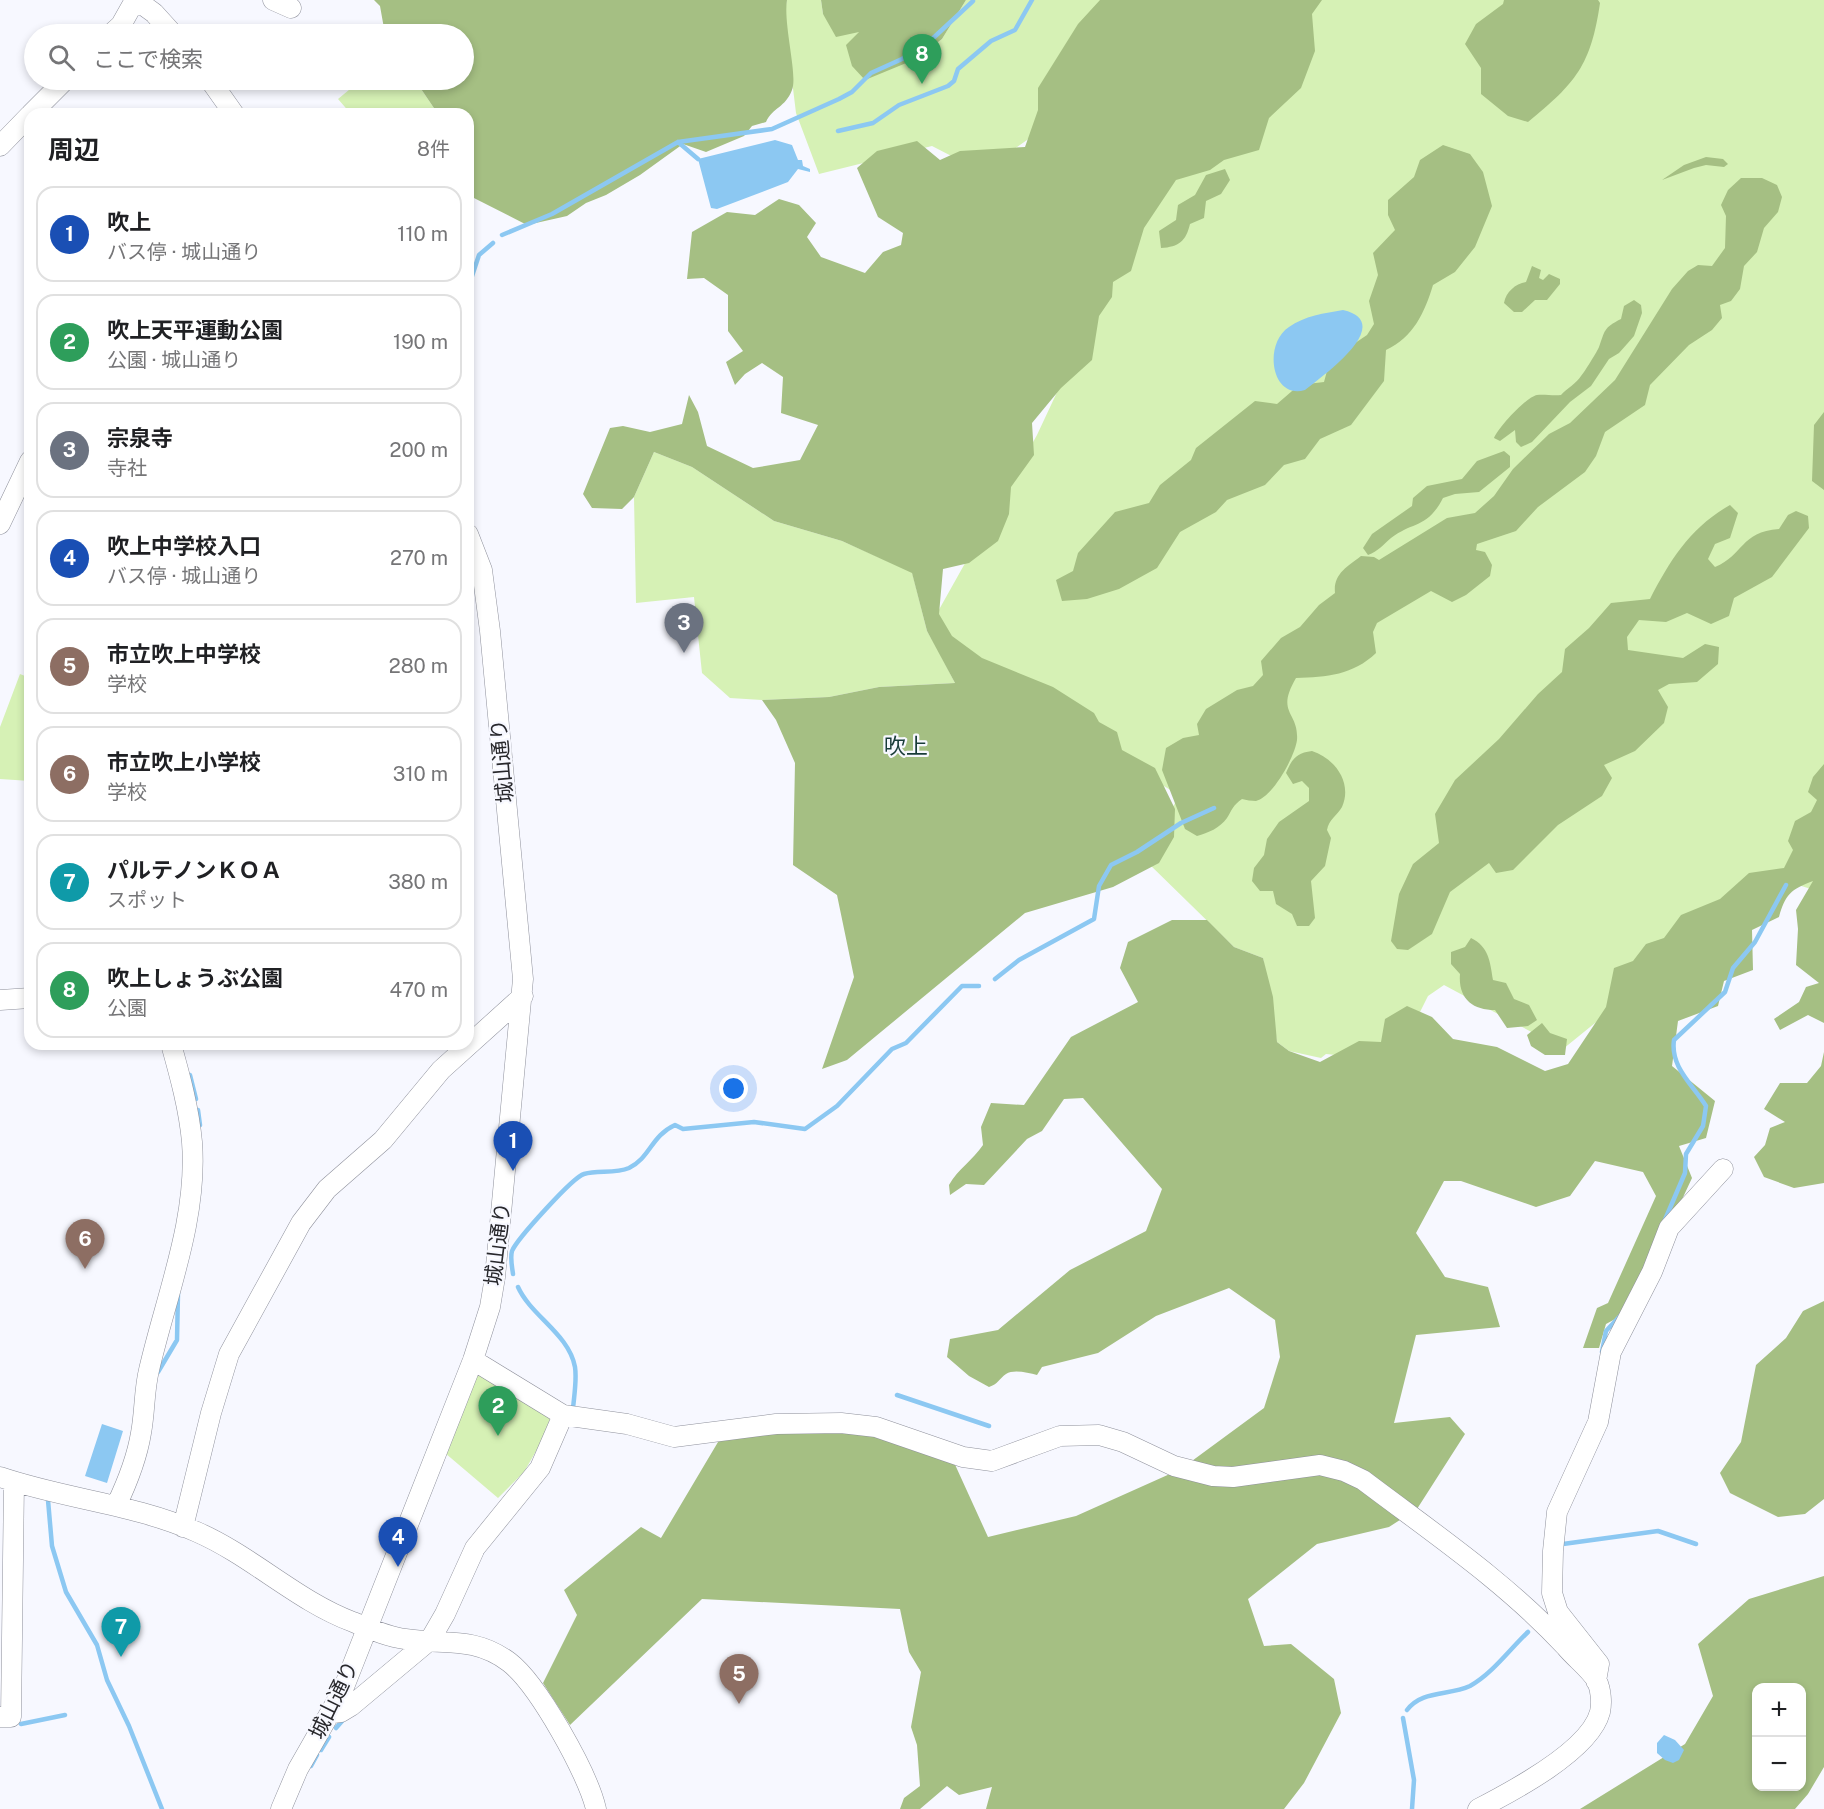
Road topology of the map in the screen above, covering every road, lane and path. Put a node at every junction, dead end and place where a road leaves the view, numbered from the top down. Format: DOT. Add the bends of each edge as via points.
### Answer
graph roads {
  1 [pos="136,0"];
  2 [pos="273,0"];
  3 [pos="291,8"];
  4 [pos="122,24"];
  5 [pos="164,24"];
  6 [pos="55,90"];
  7 [pos="217,90"];
  8 [pos="38,108"];
  9 [pos="230,108"];
  10 [pos="24,121"];
  11 [pos="3,138"];
  12 [pos="24,474"];
  13 [pos="0,524"];
  14 [pos="474,558"];
  15 [pos="523,996"];
  16 [pos="24,998"];
  17 [pos="0,1000"];
  18 [pos="474,1040"];
  19 [pos="172,1050"];
  20 [pos="463,1050"];
  21 [pos="1723,1169"];
  22 [pos="473,1360"];
  23 [pos="563,1415"];
  24 [pos="7,1480"];
  25 [pos="116,1506"];
  26 [pos="183,1527"];
  27 [pos="368,1628"];
  28 [pos="430,1640"];
  29 [pos="1596,1681"];
  30 [pos="333,1713"];
  31 [pos="0,1717"];
  32 [pos="281,1809"];
  33 [pos="596,1809"];
  34 [pos="1478,1809"];
  1 -- 4 [label="street"];
  1 -- 5 [label="street"];
  2 -- 3 [label="street"];
  6 -- 8 [label="street"];
  7 -- 9 [label="street"];
  10 -- 11 [label="street"];
  12 -- 13 [label="street"];
  14 -- 15 [label="street, 城山通り" via="482,570 490,631 523,962"];
  15 -- 18 [label="street"];
  15 -- 22 [label="street, 城山通り" via="495,1277"];
  16 -- 17 [label="street"];
  19 -- 25 [label="street" via="192,1144 188,1206 149,1371 139,1442"];
  20 -- 26 [label="street" via="441,1070 383,1140 327,1188 301,1223 229,1354"];
  21 -- 29 [label="street" via="1670,1228 1611,1352 1598,1422 1557,1512 1552,1551 1554,1603 1599,1664"];
  22 -- 23 [label="street"];
  22 -- 27 [label="street, 城山通り"];
  23 -- 28 [label="street" via="540,1468 475,1548"];
  23 -- 29 [label="street" via="627,1424 674,1437 776,1424 841,1423 876,1427 963,1457 986,1460 1060,1436 1099,1435 1174,1466 1213,1476 1233,1477 1320,1465 1344,1471 1363,1480 1521,1601"];
  24 -- 25 [label="street"];
  24 -- 31 [label="street" via="10,1717"];
  25 -- 26 [label="street"];
  26 -- 27 [label="street" via="212,1539 334,1614"];
  27 -- 28 [label="street" via="405,1639"];
  27 -- 30 [label="street, 城山通り"];
  28 -- 30 [label="street" via="351,1706"];
  28 -- 33 [label="street" via="484,1649 522,1673 585,1773"];
  29 -- 34 [label="street" via="1601,1710 1588,1732 1564,1756 1524,1785"];
  30 -- 32 [label="street, 城山通り" via="298,1769"];
}
